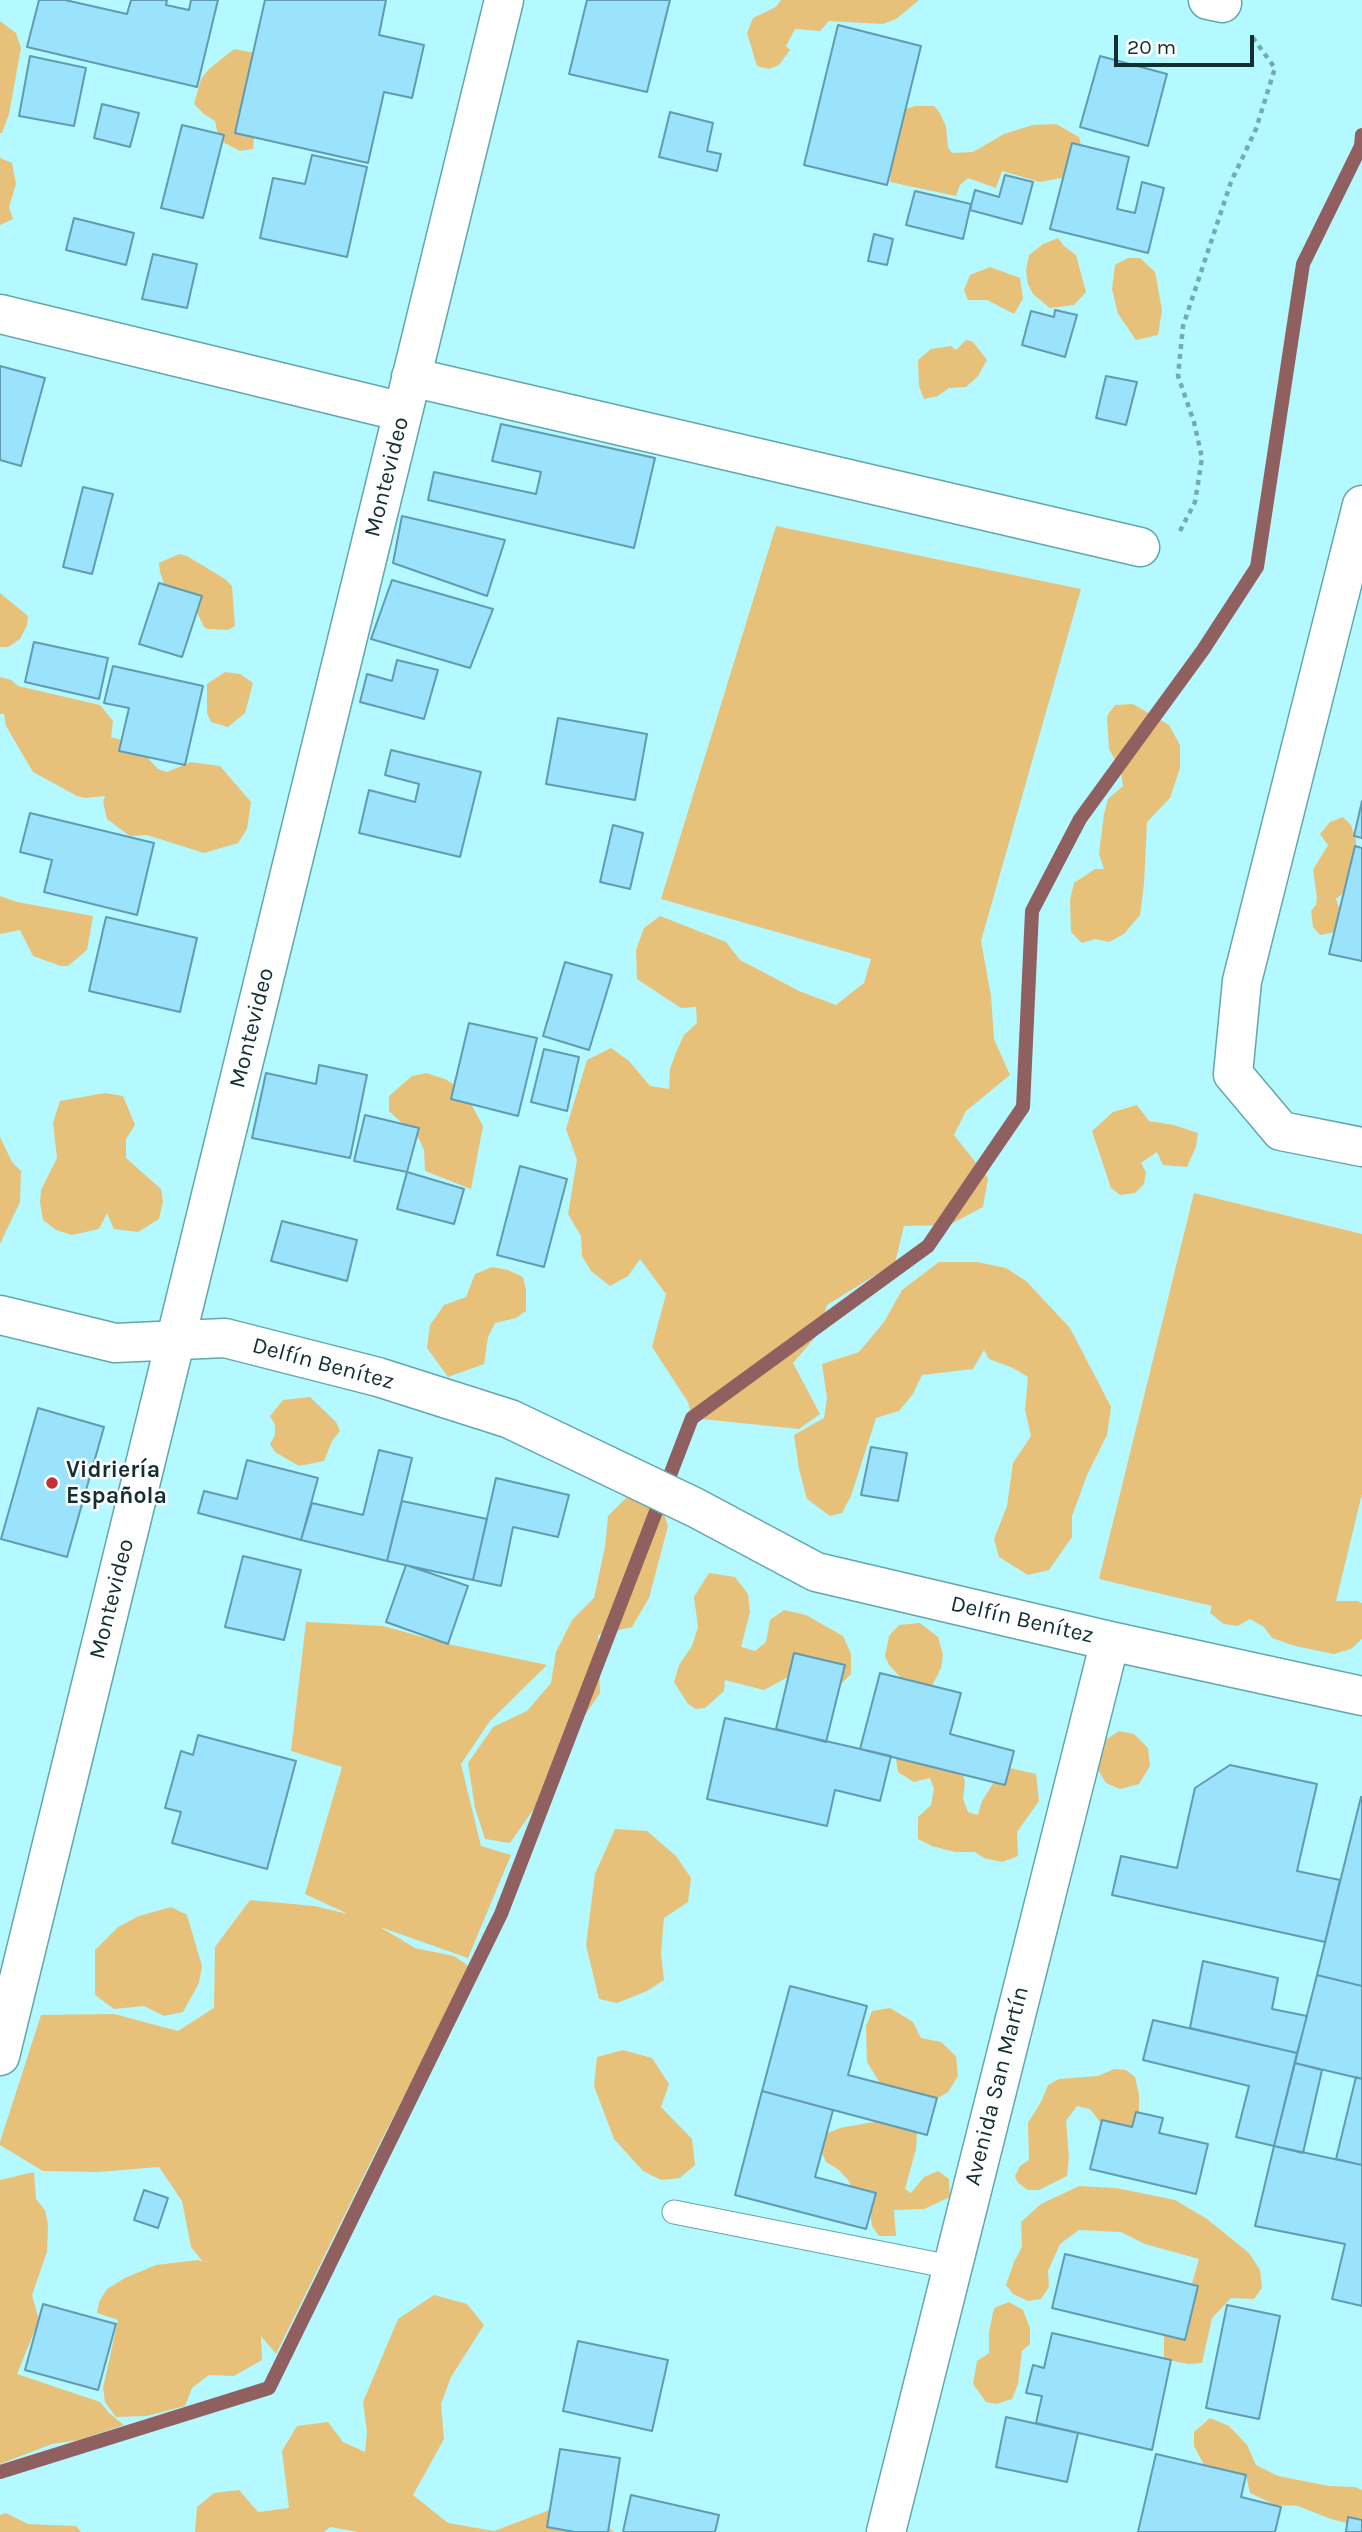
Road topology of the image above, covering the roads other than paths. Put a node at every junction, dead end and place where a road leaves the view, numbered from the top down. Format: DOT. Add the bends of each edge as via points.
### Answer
graph roads {
  1 [pos="504,0"];
  2 [pos="0,314"];
  3 [pos="407,394"];
  4 [pos="1362,505"];
  5 [pos="1140,547"];
  6 [pos="1362,1147"];
  7 [pos="0,1315"];
  8 [pos="175,1341"];
  9 [pos="1110,1641"];
  10 [pos="1362,1696"];
  11 [pos="0,2056"];
  12 [pos="674,2212"];
  13 [pos="951,2267"];
  14 [pos="886,2532"];
  1 -- 3 [label="street, Montevideo"];
  2 -- 3 [label="street"];
  3 -- 5 [label="street"];
  3 -- 8 [label="street, Montevideo"];
  4 -- 6 [label="street" via="1242,981 1233,1074 1281,1131"];
  7 -- 8 [label="street, Delfín Benítez" via="116,1343"];
  8 -- 9 [label="street, Delfín Benítez" via="225,1338 378,1377 510,1419 696,1508 816,1572"];
  8 -- 11 [label="street, Montevideo"];
  9 -- 10 [label="street, Delfín Benítez"];
  9 -- 13 [label="street, Avenida San Martín"];
  12 -- 13 [label="lane"];
  13 -- 14 [label="street, Avenida San Martín"];
}
